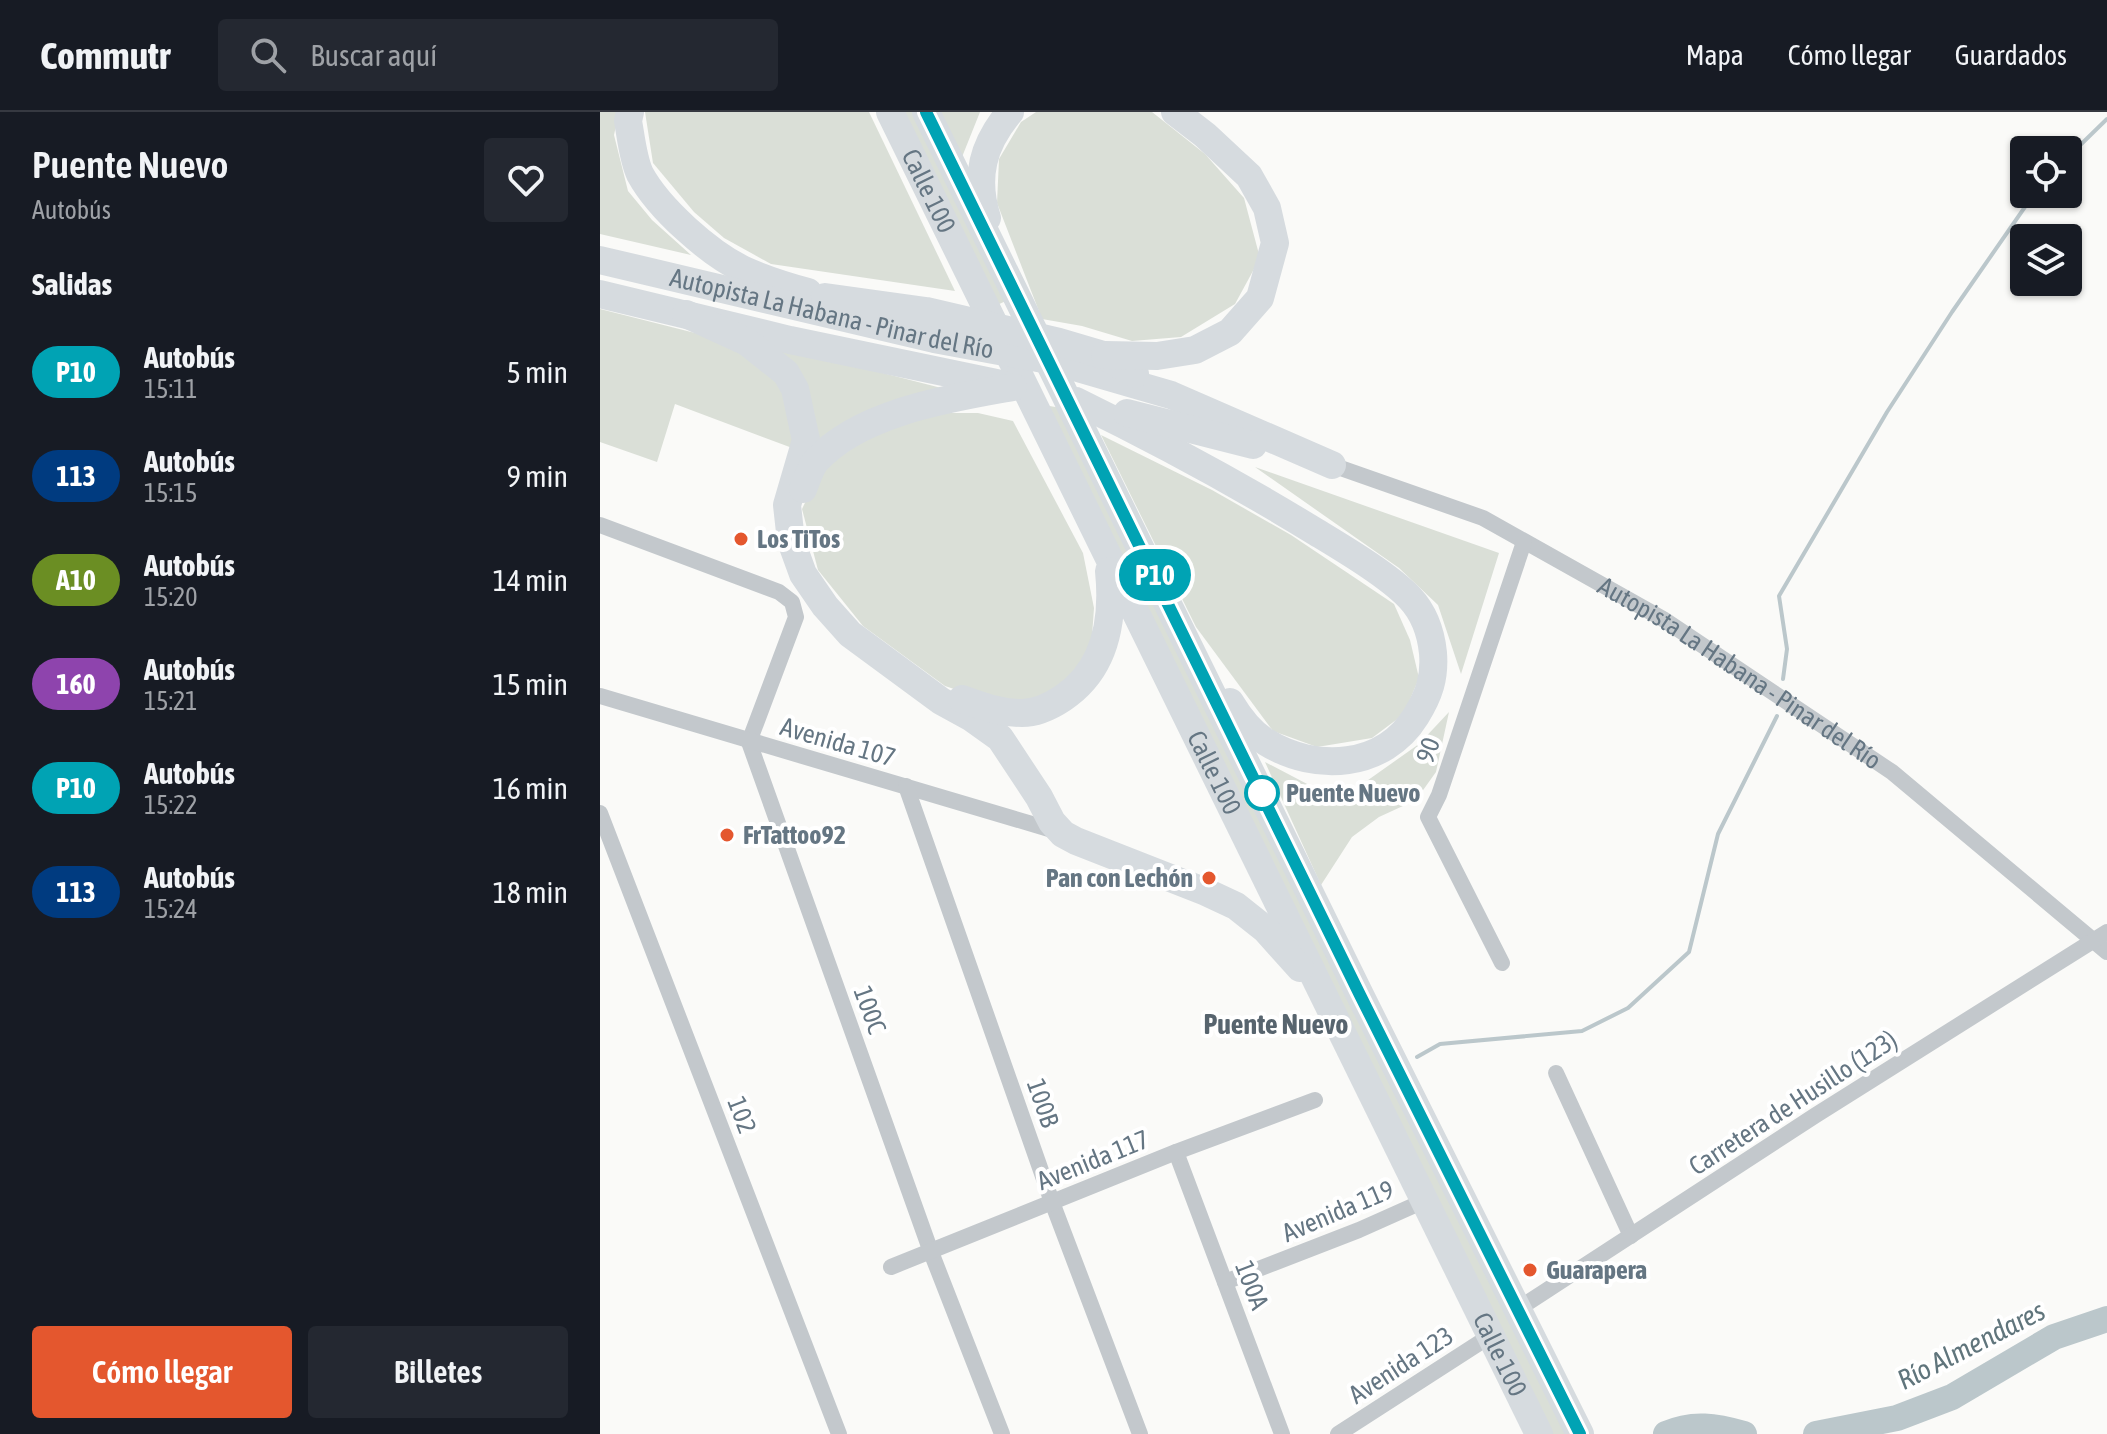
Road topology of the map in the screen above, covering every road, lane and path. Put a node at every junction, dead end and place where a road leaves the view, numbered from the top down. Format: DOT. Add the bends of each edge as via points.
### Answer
graph roads {
  1 [pos="630,112"];
  2 [pos="890,112"];
  3 [pos="926,112"];
  4 [pos="1010,112"];
  5 [pos="1175,112"];
  6 [pos="600,260"];
  7 [pos="1004,272"];
  8 [pos="707,287"];
  9 [pos="600,294"];
  10 [pos="820,296"];
  11 [pos="686,314"];
  12 [pos="1103,355"];
  13 [pos="1054,361"];
  14 [pos="1013,387"];
  15 [pos="1171,395"];
  16 [pos="1076,401"];
  17 [pos="1332,465"];
  18 [pos="600,525"];
  19 [pos="1524,542"];
  20 [pos="1108,558"];
  21 [pos="1183,631"];
  22 [pos="600,696"];
  23 [pos="749,742"];
  24 [pos="906,786"];
  25 [pos="600,813"];
  26 [pos="1063,834"];
  27 [pos="2100,935"];
  28 [pos="2107,952"];
  29 [pos="1502,963"];
  30 [pos="1327,999"];
  31 [pos="1556,1073"];
  32 [pos="1315,1100"];
  33 [pos="1176,1152"];
  34 [pos="1424,1201"];
  35 [pos="1052,1202"];
  36 [pos="1631,1236"];
  37 [pos="931,1252"];
  38 [pos="891,1267"];
  39 [pos="1225,1282"];
  40 [pos="1518,1309"];
  41 [pos="1490,1336"];
  42 [pos="839,1434"];
  43 [pos="1002,1434"];
  44 [pos="1140,1434"];
  45 [pos="1282,1434"];
  46 [pos="1338,1434"];
  47 [pos="1539,1434"];
  48 [pos="1580,1434"];
  1 -- 10 [label="highway" via="640,173 663,205 740,268"];
  2 -- 20 [label="highway, Calle 100"];
  3 -- 7 [label="highway, Calle 100"];
  4 -- 7 [label="highway" via="980,164 984,210"];
  5 -- 12 [label="highway" via="1249,176 1267,208 1275,243 1260,298 1230,332 1195,350"];
  6 -- 8 [label="highway, Autopista La Habana - Pinar del Río"];
  7 -- 21 [label="highway, Calle 100"];
  8 -- 10 [label="highway"];
  8 -- 13 [label="highway, Autopista La Habana - Pinar del Río"];
  9 -- 11 [label="highway, Autopista La Habana - Pinar del Río"];
  10 -- 12 [label="highway" via="926,311"];
  11 -- 14 [label="highway, Autopista La Habana - Pinar del Río"];
  11 -- 26 [label="highway" via="747,342 786,373 795,389 806,440 787,505 791,541 817,595 850,634 1000,738"];
  12 -- 13 [label="highway"];
  12 -- 15 [label="highway"];
  13 -- 15 [label="highway, Autopista La Habana - Pinar del Río"];
  14 -- 16 [label="highway, Autopista La Habana - Pinar del Río"];
  14 -- 20 [label="highway" via="913,409 850,432 814,462 801,493 797,525 810,566 860,632 944,693 995,711 1026,713 1051,706 1074,691 1094,668 1111,612"];
  15 -- 17 [label="highway, Autopista La Habana - Pinar del Río"];
  16 -- 17 [label="highway, Autopista La Habana - Pinar del Río"];
  16 -- 21 [label="highway" via="1254,493 1356,556 1410,598 1426,621 1432,642 1433,685 1410,726 1374,754 1336,763 1298,757 1265,741 1241,719"];
  17 -- 19 [label="street, Autopista La Habana - Pinar del Río" via="1483,518"];
  18 -- 23 [label="street" via="766,586 792,602 796,617"];
  19 -- 27 [label="street, Autopista La Habana - Pinar del Río" via="1663,619 1892,772"];
  19 -- 29 [label="street, 90" via="1428,817"];
  20 -- 30 [label="highway, Calle 100"];
  21 -- 40 [label="highway, Calle 100"];
  22 -- 23 [label="street, Avenida 107"];
  23 -- 24 [label="street, Avenida 107"];
  23 -- 37 [label="street, 100C"];
  24 -- 26 [label="street, Avenida 107"];
  24 -- 35 [label="street, 100B"];
  25 -- 42 [label="street, 102"];
  26 -- 30 [label="highway" via="1236,906 1265,929"];
  27 -- 28 [label="street, Autopista La Habana - Pinar del Río"];
  27 -- 36 [label="street, Carretera de Husillo (123)"];
  30 -- 34 [label="highway, Calle 100"];
  31 -- 36 [label="street"];
  32 -- 33 [label="street, Avenida 117"];
  33 -- 35 [label="street, Avenida 117"];
  33 -- 39 [label="street, 100A"];
  34 -- 39 [label="street, Avenida 119"];
  34 -- 41 [label="highway, Calle 100"];
  35 -- 37 [label="street, Avenida 117"];
  35 -- 44 [label="street, 100B"];
  36 -- 40 [label="street, Carretera de Husillo (123)"];
  37 -- 38 [label="street, Avenida 117"];
  37 -- 43 [label="street, 100C"];
  39 -- 45 [label="street, 100A"];
  40 -- 48 [label="highway, Calle 100"];
  41 -- 46 [label="street, Avenida 123"];
  41 -- 47 [label="highway, Calle 100"];
}
